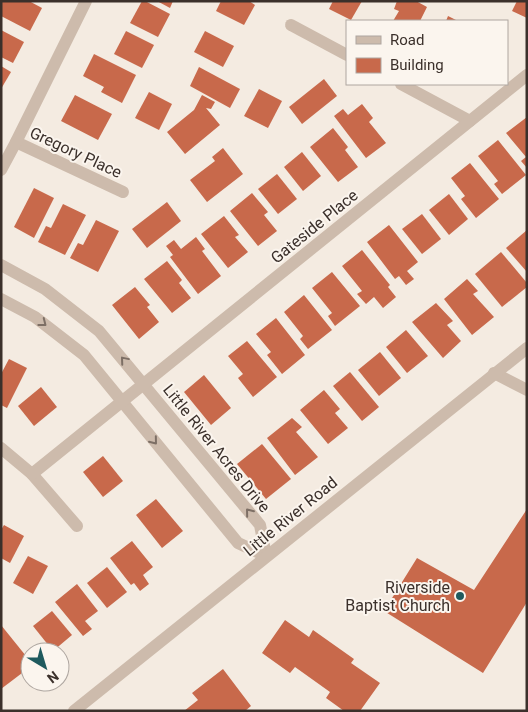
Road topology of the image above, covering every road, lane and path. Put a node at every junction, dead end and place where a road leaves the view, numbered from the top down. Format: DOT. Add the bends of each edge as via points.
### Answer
graph roads {
  1 [pos="86,1"];
  2 [pos="291,25"];
  3 [pos="346,54"];
  4 [pos="527,75"];
  5 [pos="403,85"];
  6 [pos="470,121"];
  7 [pos="16,142"];
  8 [pos="1,170"];
  9 [pos="123,192"];
  10 [pos="1,265"];
  11 [pos="1,299"];
  12 [pos="527,348"];
  13 [pos="494,373"];
  14 [pos="144,384"];
  15 [pos="527,390"];
  16 [pos="122,402"];
  17 [pos="1,448"];
  18 [pos="32,474"];
  19 [pos="77,526"];
  20 [pos="266,556"];
  21 [pos="74,711"];
  1 -- 7 [label="street, Gregory Place"];
  2 -- 3 [label="street"];
  4 -- 6 [label="street, Gateside Place"];
  5 -- 6 [label="street"];
  6 -- 14 [label="street, Gateside Place"];
  7 -- 8 [label="street, Gregory Place"];
  7 -- 9 [label="street, Gregory Place"];
  14 -- 10 [label="street, Little River Acres Drive, one-way" via="99,331 45,289"];
  11 -- 16 [label="street, one-way" via="35,317 84,355"];
  12 -- 13 [label="street, Little River Road"];
  13 -- 15 [label="street"];
  13 -- 20 [label="street, Little River Road"];
  14 -- 16 [label="street, Gateside Place"];
  20 -- 14 [label="street, Little River Acres Drive, one-way" via="260,525"];
  16 -- 18 [label="street, Gateside Place"];
  16 -- 20 [label="street, one-way" via="238,543"];
  17 -- 18 [label="street"];
  18 -- 19 [label="street"];
  20 -- 21 [label="street, Little River Road"];
}
